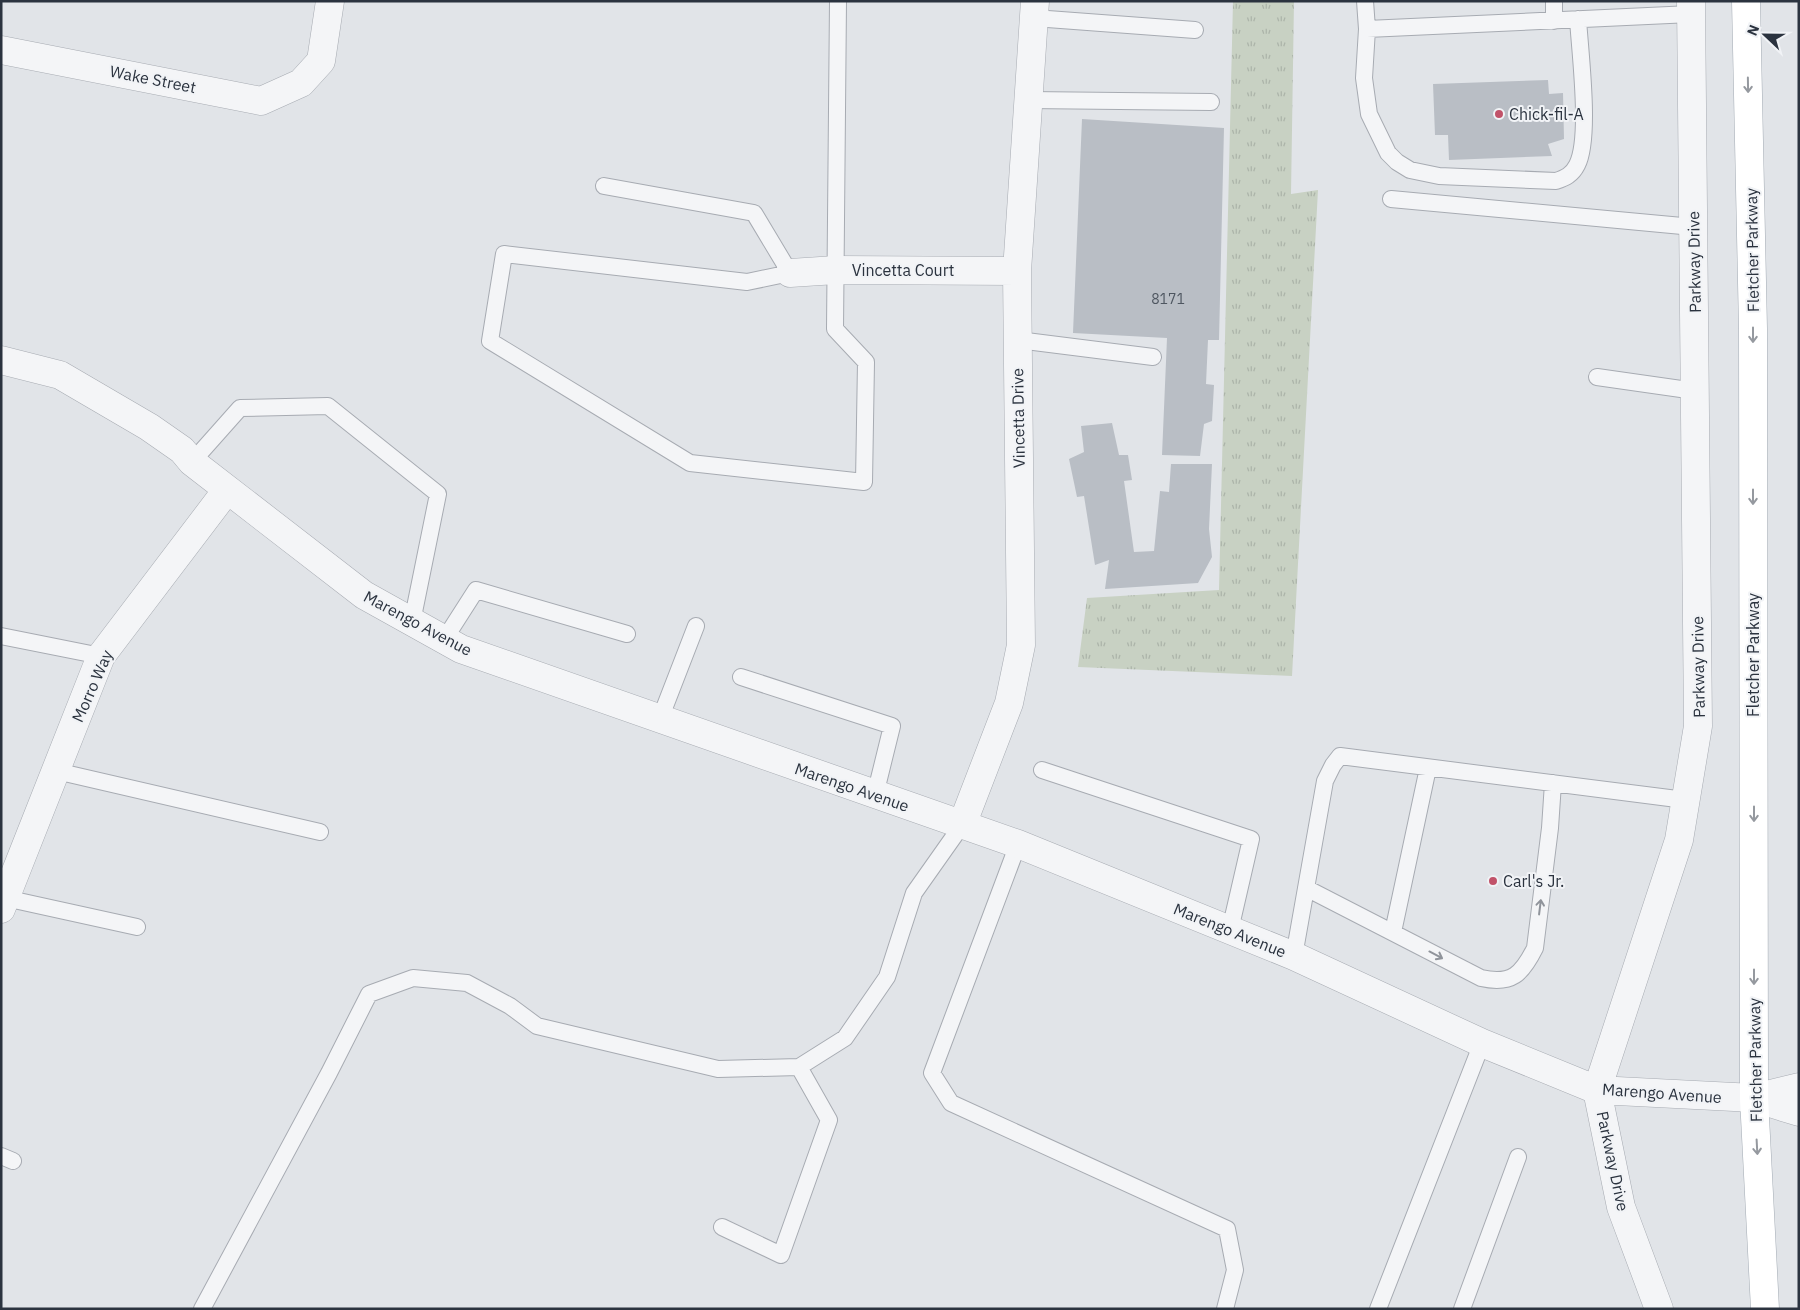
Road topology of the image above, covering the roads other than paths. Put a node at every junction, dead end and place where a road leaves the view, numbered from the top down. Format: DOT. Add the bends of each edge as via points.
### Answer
graph roads {
  1 [pos="330,1"];
  2 [pos="838,1"];
  3 [pos="1366,1"];
  4 [pos="1554,1"];
  5 [pos="1746,1"];
  6 [pos="1691,8"];
  7 [pos="1034,10"];
  8 [pos="1578,20"];
  9 [pos="1554,21"];
  10 [pos="1367,29"];
  11 [pos="1195,30"];
  12 [pos="1,50"];
  13 [pos="1028,100"];
  14 [pos="1211,102"];
  15 [pos="604,186"];
  16 [pos="1391,200"];
  17 [pos="1694,227"];
  18 [pos="836,270"];
  19 [pos="1017,271"];
  20 [pos="790,273"];
  21 [pos="1018,340"];
  22 [pos="1153,357"];
  23 [pos="1,360"];
  24 [pos="1597,377"];
  25 [pos="1695,391"];
  26 [pos="192,462"];
  27 [pos="227,490"];
  28 [pos="412,622"];
  29 [pos="696,626"];
  30 [pos="627,634"];
  31 [pos="1,636"];
  32 [pos="444,640"];
  33 [pos="101,656"];
  34 [pos="741,677"];
  35 [pos="660,719"];
  36 [pos="1428,768"];
  37 [pos="56,770"];
  38 [pos="1042,770"];
  39 [pos="1553,783"];
  40 [pos="875,795"];
  41 [pos="1685,800"];
  42 [pos="962,825"];
  43 [pos="320,832"];
  44 [pos="1018,844"];
  45 [pos="1306,888"];
  46 [pos="3,903"];
  47 [pos="137,927"];
  48 [pos="1230,930"];
  49 [pos="1393,932"];
  50 [pos="1294,956"];
  51 [pos="1482,1043"];
  52 [pos="799,1067"];
  53 [pos="1799,1087"];
  54 [pos="1597,1090"];
  55 [pos="1754,1098"];
  56 [pos="1799,1112"];
  57 [pos="1518,1157"];
  58 [pos="722,1227"];
  59 [pos="202,1309"];
  60 [pos="1224,1309"];
  61 [pos="1378,1309"];
  62 [pos="1462,1309"];
  63 [pos="1659,1309"];
  64 [pos="1765,1309"];
  1 -- 12 [label="street, Wake Street" via="321,61 301,83 261,101"];
  2 -- 18 [label="lane"];
  3 -- 10 [label="lane"];
  4 -- 9 [label="lane"];
  5 -- 55 [label="main road, Fletcher Parkway, one-way" via="1753,329"];
  6 -- 8 [label="lane"];
  6 -- 17 [label="street, Parkway Drive"];
  7 -- 11 [label="lane"];
  7 -- 13 [label="street, Vincetta Drive"];
  8 -- 9 [label="lane"];
  8 -- 10 [label="lane" via="1583,149 1569,176 1556,181 1439,176 1410,170 1397,162 1388,152 1369,114 1364,78"];
  9 -- 10 [label="lane"];
  13 -- 14 [label="lane"];
  13 -- 19 [label="street, Vincetta Drive"];
  15 -- 20 [label="lane" via="754,213"];
  16 -- 17 [label="lane"];
  17 -- 25 [label="street, Parkway Drive"];
  18 -- 19 [label="street, Vincetta Court"];
  18 -- 20 [label="street, Vincetta Court"];
  18 -- 20 [label="lane" via="835,328 866,362 864,482 690,463 490,341 504,254 747,282"];
  19 -- 21 [label="street, Vincetta Drive"];
  21 -- 22 [label="lane"];
  21 -- 42 [label="street, Vincetta Drive" via="1021,645 1009,703"];
  23 -- 26 [label="street, Marengo Avenue" via="60,375 149,427 182,450"];
  24 -- 25 [label="lane"];
  25 -- 41 [label="street, Parkway Drive" via="1698,726"];
  26 -- 27 [label="street, Marengo Avenue"];
  26 -- 28 [label="lane" via="240,408 328,406 438,494"];
  27 -- 28 [label="street, Marengo Avenue" via="364,595"];
  27 -- 33 [label="street, Morro Way"];
  28 -- 32 [label="street, Marengo Avenue"];
  29 -- 35 [label="lane"];
  30 -- 32 [label="lane" via="476,590"];
  31 -- 33 [label="lane"];
  32 -- 35 [label="street, Marengo Avenue" via="461,649"];
  33 -- 37 [label="street, Morro Way"];
  34 -- 40 [label="lane" via="892,726"];
  35 -- 40 [label="street, Marengo Avenue"];
  36 -- 39 [label="lane"];
  36 -- 45 [label="lane" via="1340,756 1325,781"];
  36 -- 49 [label="lane"];
  37 -- 43 [label="lane"];
  37 -- 46 [label="street, Morro Way"];
  38 -- 48 [label="lane" via="1251,839"];
  39 -- 41 [label="lane"];
  49 -- 39 [label="lane, one-way" via="1482,978 1498,982 1511,978 1526,966 1535,948"];
  40 -- 42 [label="street, Marengo Avenue"];
  41 -- 54 [label="street, Parkway Drive" via="1678,840"];
  42 -- 44 [label="street, Marengo Avenue"];
  42 -- 52 [label="lane" via="914,893 887,977 845,1038"];
  44 -- 48 [label="street, Marengo Avenue"];
  44 -- 60 [label="lane" via="932,1073 951,1103 1227,1229 1235,1270"];
  45 -- 49 [label="lane"];
  45 -- 50 [label="lane"];
  46 -- 47 [label="lane"];
  48 -- 50 [label="street, Marengo Avenue"];
  50 -- 51 [label="street, Marengo Avenue"];
  51 -- 54 [label="street, Marengo Avenue"];
  51 -- 61 [label="lane"];
  52 -- 58 [label="lane" via="828,1120 781,1255"];
  52 -- 59 [label="lane" via="718,1069 537,1026 510,1006 467,983 413,978 369,994"];
  53 -- 55 [label="street, Marengo Avenue"];
  54 -- 55 [label="street, Marengo Avenue"];
  54 -- 63 [label="street, Parkway Drive" via="1621,1206"];
  55 -- 56 [label="street, Marengo Avenue"];
  55 -- 64 [label="main road, Fletcher Parkway, one-way"];
  57 -- 62 [label="lane"];
}
